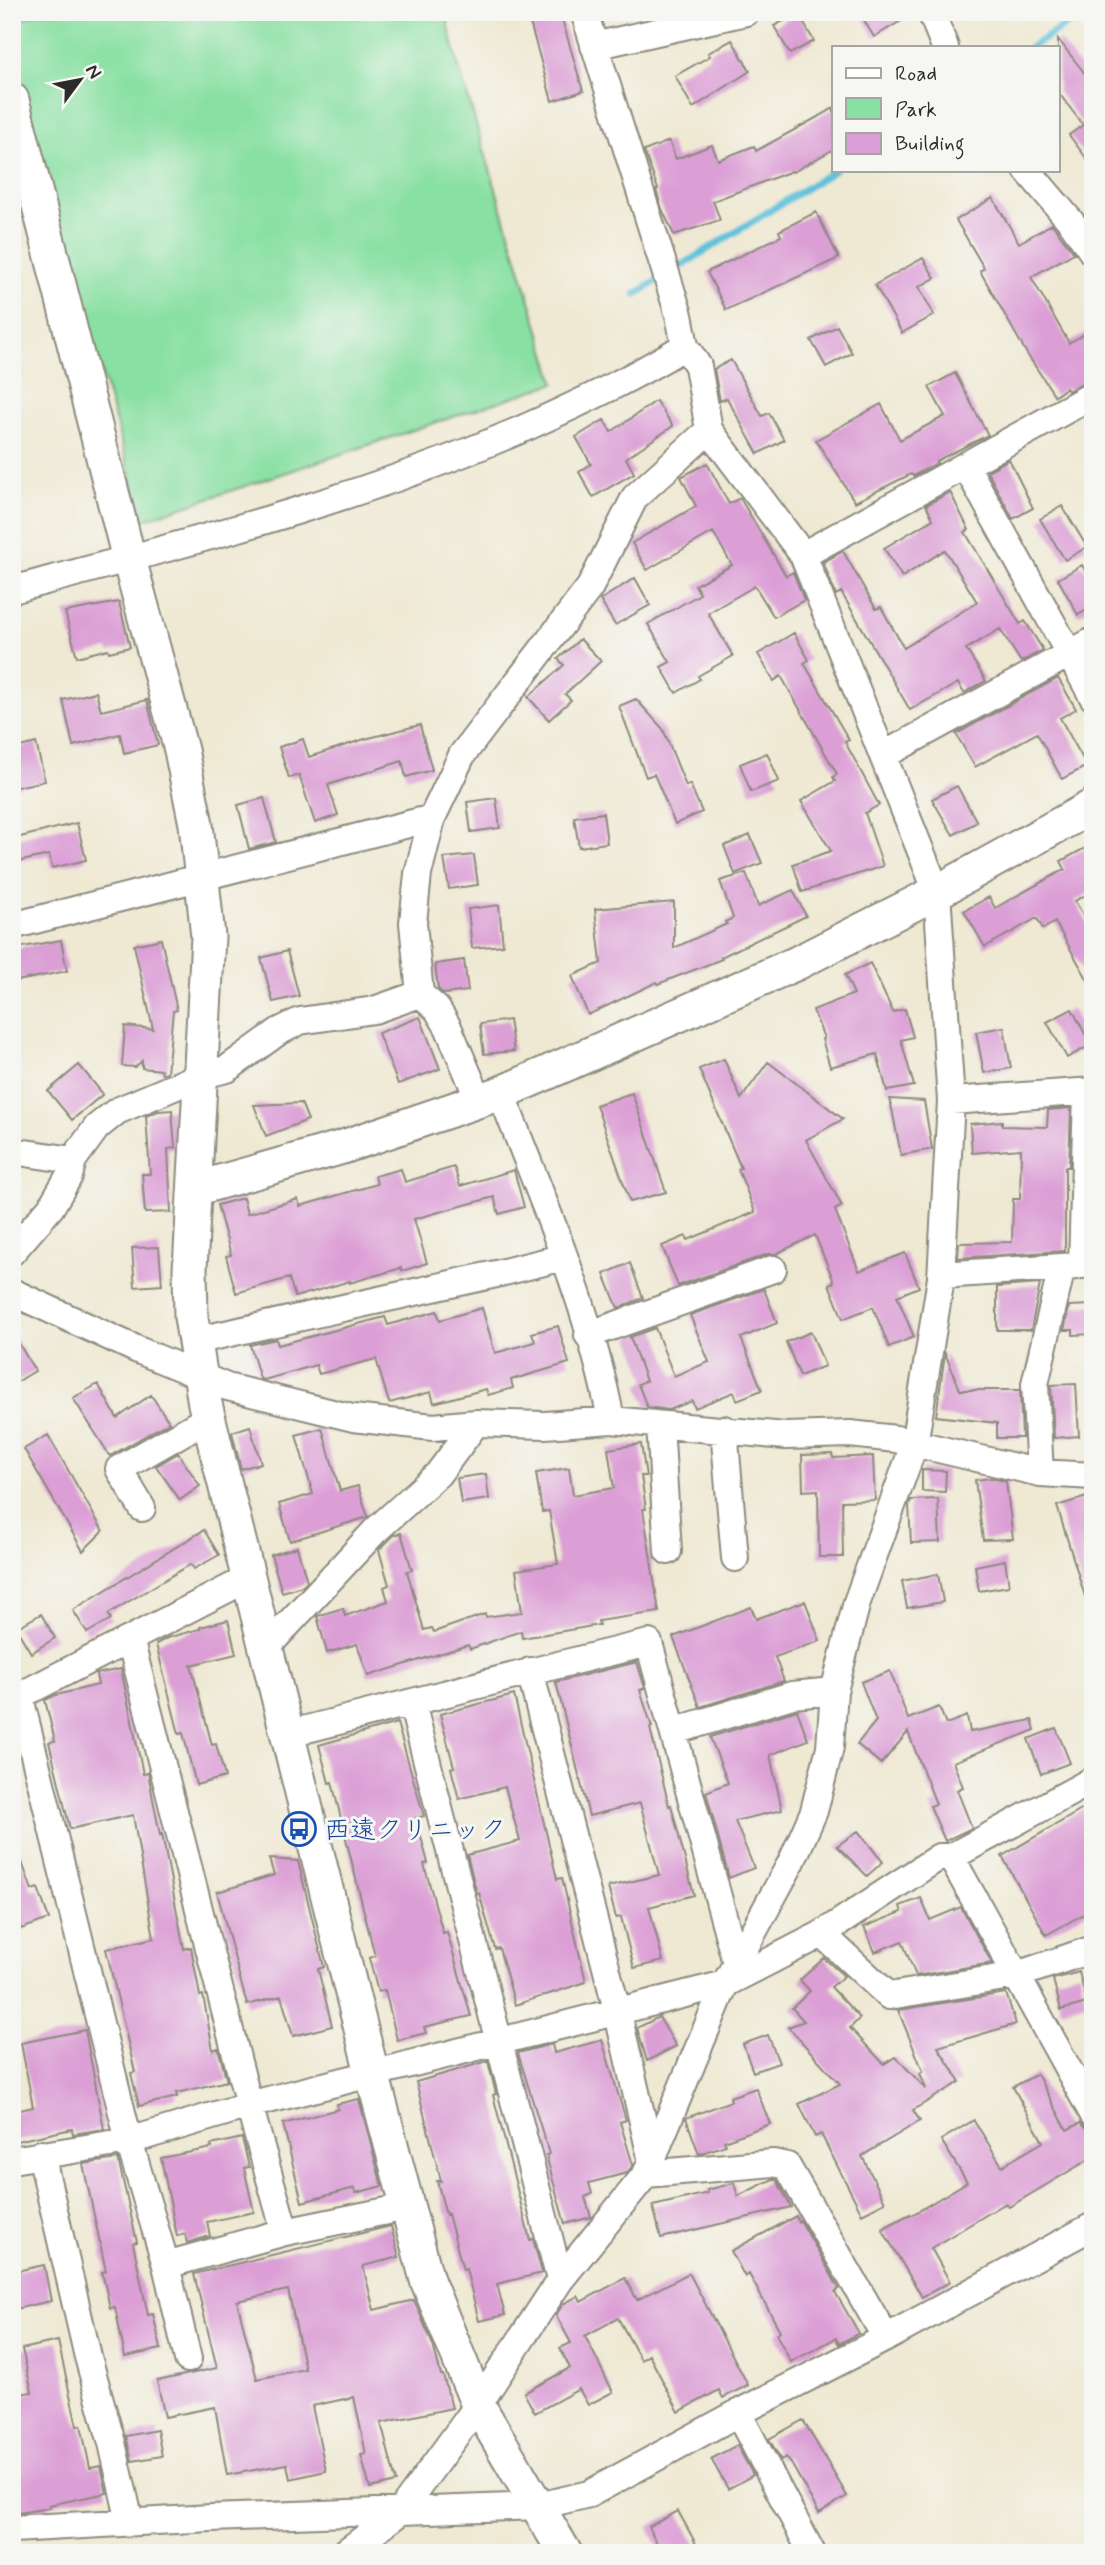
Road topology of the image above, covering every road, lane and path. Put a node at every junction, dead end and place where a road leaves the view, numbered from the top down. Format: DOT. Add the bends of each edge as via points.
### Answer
graph roads {
  1 [pos="583,12"];
  2 [pos="746,12"];
  3 [pos="931,12"];
  4 [pos="594,46"];
  5 [pos="945,46"];
  6 [pos="12,100"];
  7 [pos="1029,172"];
  8 [pos="1093,253"];
  9 [pos="685,346"];
  10 [pos="1093,394"];
  11 [pos="709,430"];
  12 [pos="966,466"];
  13 [pos="803,555"];
  14 [pos="129,559"];
  15 [pos="12,590"];
  16 [pos="1081,648"];
  17 [pos="1093,697"];
  18 [pos="884,755"];
  19 [pos="1093,806"];
  20 [pos="432,818"];
  21 [pos="203,878"];
  22 [pos="937,891"];
  23 [pos="12,926"];
  24 [pos="420,994"];
  25 [pos="202,1075"];
  26 [pos="1090,1092"];
  27 [pos="490,1097"];
  28 [pos="951,1101"];
  29 [pos="12,1151"];
  30 [pos="73,1160"];
  31 [pos="195,1189"];
  32 [pos="12,1252"];
  33 [pos="564,1257"];
  34 [pos="1079,1265"];
  35 [pos="773,1269"];
  36 [pos="941,1275"];
  37 [pos="12,1292"];
  38 [pos="589,1335"];
  39 [pos="194,1341"];
  40 [pos="199,1377"];
  41 [pos="208,1418"];
  42 [pos="611,1420"];
  43 [pos="476,1423"];
  44 [pos="660,1426"];
  45 [pos="724,1429"];
  46 [pos="914,1445"];
  47 [pos="1040,1473"];
  48 [pos="1093,1476"];
  49 [pos="142,1508"];
  50 [pos="668,1551"];
  51 [pos="735,1558"];
  52 [pos="247,1579"];
  53 [pos="130,1639"];
  54 [pos="265,1649"];
  55 [pos="530,1671"];
  56 [pos="834,1691"];
  57 [pos="412,1703"];
  58 [pos="674,1731"];
  59 [pos="287,1734"];
  60 [pos="23,1749"];
  61 [pos="1093,1780"];
  62 [pos="950,1857"];
  63 [pos="822,1934"];
  64 [pos="1093,1949"];
  65 [pos="731,1974"];
  66 [pos="1017,1975"];
  67 [pos="618,2010"];
  68 [pos="499,2043"];
  69 [pos="372,2073"];
  70 [pos="249,2105"];
  71 [pos="1093,2114"];
  72 [pos="129,2140"];
  73 [pos="41,2154"];
  74 [pos="12,2160"];
  75 [pos="649,2168"];
  76 [pos="406,2207"];
  77 [pos="1093,2225"];
  78 [pos="285,2232"];
  79 [pos="166,2265"];
  80 [pos="560,2280"];
  81 [pos="886,2338"];
  82 [pos="188,2359"];
  83 [pos="478,2405"];
  84 [pos="738,2413"];
  85 [pos="539,2506"];
  86 [pos="400,2512"];
  87 [pos="130,2522"];
  88 [pos="12,2529"];
  89 [pos="344,2553"];
  90 [pos="565,2553"];
  91 [pos="812,2553"];
  1 -- 4 [label="street"];
  2 -- 4 [label="street"];
  3 -- 5 [label="street"];
  4 -- 9 [label="street"];
  6 -- 14 [label="street"];
  7 -- 8 [label="street"];
  9 -- 11 [label="street" via="698,366"];
  9 -- 14 [label="street" via="578,404 464,454 329,502"];
  10 -- 12 [label="street"];
  11 -- 13 [label="street"];
  11 -- 20 [label="street" via="635,497 590,587 462,755"];
  12 -- 13 [label="street"];
  12 -- 16 [label="street"];
  13 -- 18 [label="street"];
  14 -- 15 [label="street"];
  14 -- 21 [label="street" via="181,750"];
  16 -- 17 [label="street"];
  16 -- 18 [label="street"];
  18 -- 22 [label="street"];
  19 -- 22 [label="street"];
  20 -- 21 [label="street"];
  20 -- 24 [label="street" via="418,874 413,923"];
  21 -- 23 [label="street"];
  21 -- 25 [label="street" via="208,937"];
  22 -- 27 [label="street" via="797,962"];
  22 -- 28 [label="street"];
  24 -- 25 [label="street" via="374,1010 300,1021 227,1069"];
  24 -- 27 [label="street" via="437,1009"];
  25 -- 30 [label="street" via="117,1111 97,1127"];
  25 -- 31 [label="street"];
  26 -- 28 [label="street"];
  26 -- 34 [label="street"];
  27 -- 31 [label="street" via="343,1147"];
  27 -- 33 [label="street"];
  28 -- 36 [label="street"];
  29 -- 30 [label="street"];
  30 -- 32 [label="street" via="51,1207"];
  31 -- 39 [label="street" via="190,1269"];
  33 -- 38 [label="street"];
  33 -- 39 [label="street"];
  34 -- 36 [label="street"];
  34 -- 47 [label="street" via="1035,1384"];
  35 -- 38 [label="street"];
  36 -- 46 [label="street"];
  37 -- 40 [label="street"];
  38 -- 42 [label="street"];
  39 -- 40 [label="street"];
  40 -- 41 [label="street"];
  40 -- 43 [label="street" via="283,1403 353,1418 433,1427"];
  41 -- 49 [label="street" via="119,1469"];
  41 -- 52 [label="street"];
  42 -- 43 [label="street" via="545,1425"];
  42 -- 44 [label="street"];
  43 -- 54 [label="street" via="438,1474 375,1531"];
  44 -- 45 [label="street"];
  44 -- 50 [label="street"];
  45 -- 46 [label="street" via="786,1436 850,1434"];
  45 -- 51 [label="street"];
  46 -- 47 [label="street"];
  46 -- 56 [label="street" via="857,1602"];
  47 -- 48 [label="street"];
  52 -- 53 [label="street"];
  52 -- 54 [label="street"];
  53 -- 60 [label="street" via="23,1694"];
  53 -- 70 [label="street"];
  54 -- 59 [label="street"];
  55 -- 57 [label="street"];
  55 -- 58 [label="street" via="649,1643"];
  55 -- 67 [label="street"];
  56 -- 58 [label="street" via="792,1695"];
  56 -- 65 [label="street" via="830,1747 814,1811"];
  57 -- 59 [label="street"];
  57 -- 68 [label="street"];
  58 -- 65 [label="street"];
  59 -- 69 [label="street"];
  60 -- 72 [label="street"];
  61 -- 62 [label="street"];
  62 -- 63 [label="street" via="939,1857"];
  62 -- 66 [label="street"];
  63 -- 65 [label="street"];
  63 -- 66 [label="street" via="889,1996"];
  64 -- 66 [label="street"];
  65 -- 67 [label="street"];
  65 -- 75 [label="street"];
  66 -- 71 [label="street"];
  67 -- 68 [label="street"];
  67 -- 75 [label="street"];
  68 -- 69 [label="street"];
  68 -- 80 [label="street"];
  69 -- 70 [label="street"];
  69 -- 76 [label="street"];
  70 -- 72 [label="street"];
  70 -- 78 [label="street"];
  72 -- 73 [label="street"];
  72 -- 79 [label="street"];
  73 -- 74 [label="street"];
  73 -- 87 [label="street"];
  75 -- 80 [label="street"];
  75 -- 81 [label="street" via="788,2165"];
  76 -- 78 [label="street"];
  76 -- 83 [label="street" via="426,2280"];
  77 -- 81 [label="street"];
  78 -- 79 [label="street"];
  79 -- 82 [label="street"];
  80 -- 83 [label="street"];
  81 -- 84 [label="street"];
  83 -- 85 [label="street"];
  83 -- 86 [label="street"];
  84 -- 85 [label="street" via="589,2494"];
  84 -- 91 [label="street"];
  85 -- 86 [label="street"];
  85 -- 90 [label="street"];
  86 -- 87 [label="street"];
  86 -- 89 [label="street"];
  87 -- 88 [label="street"];
}
